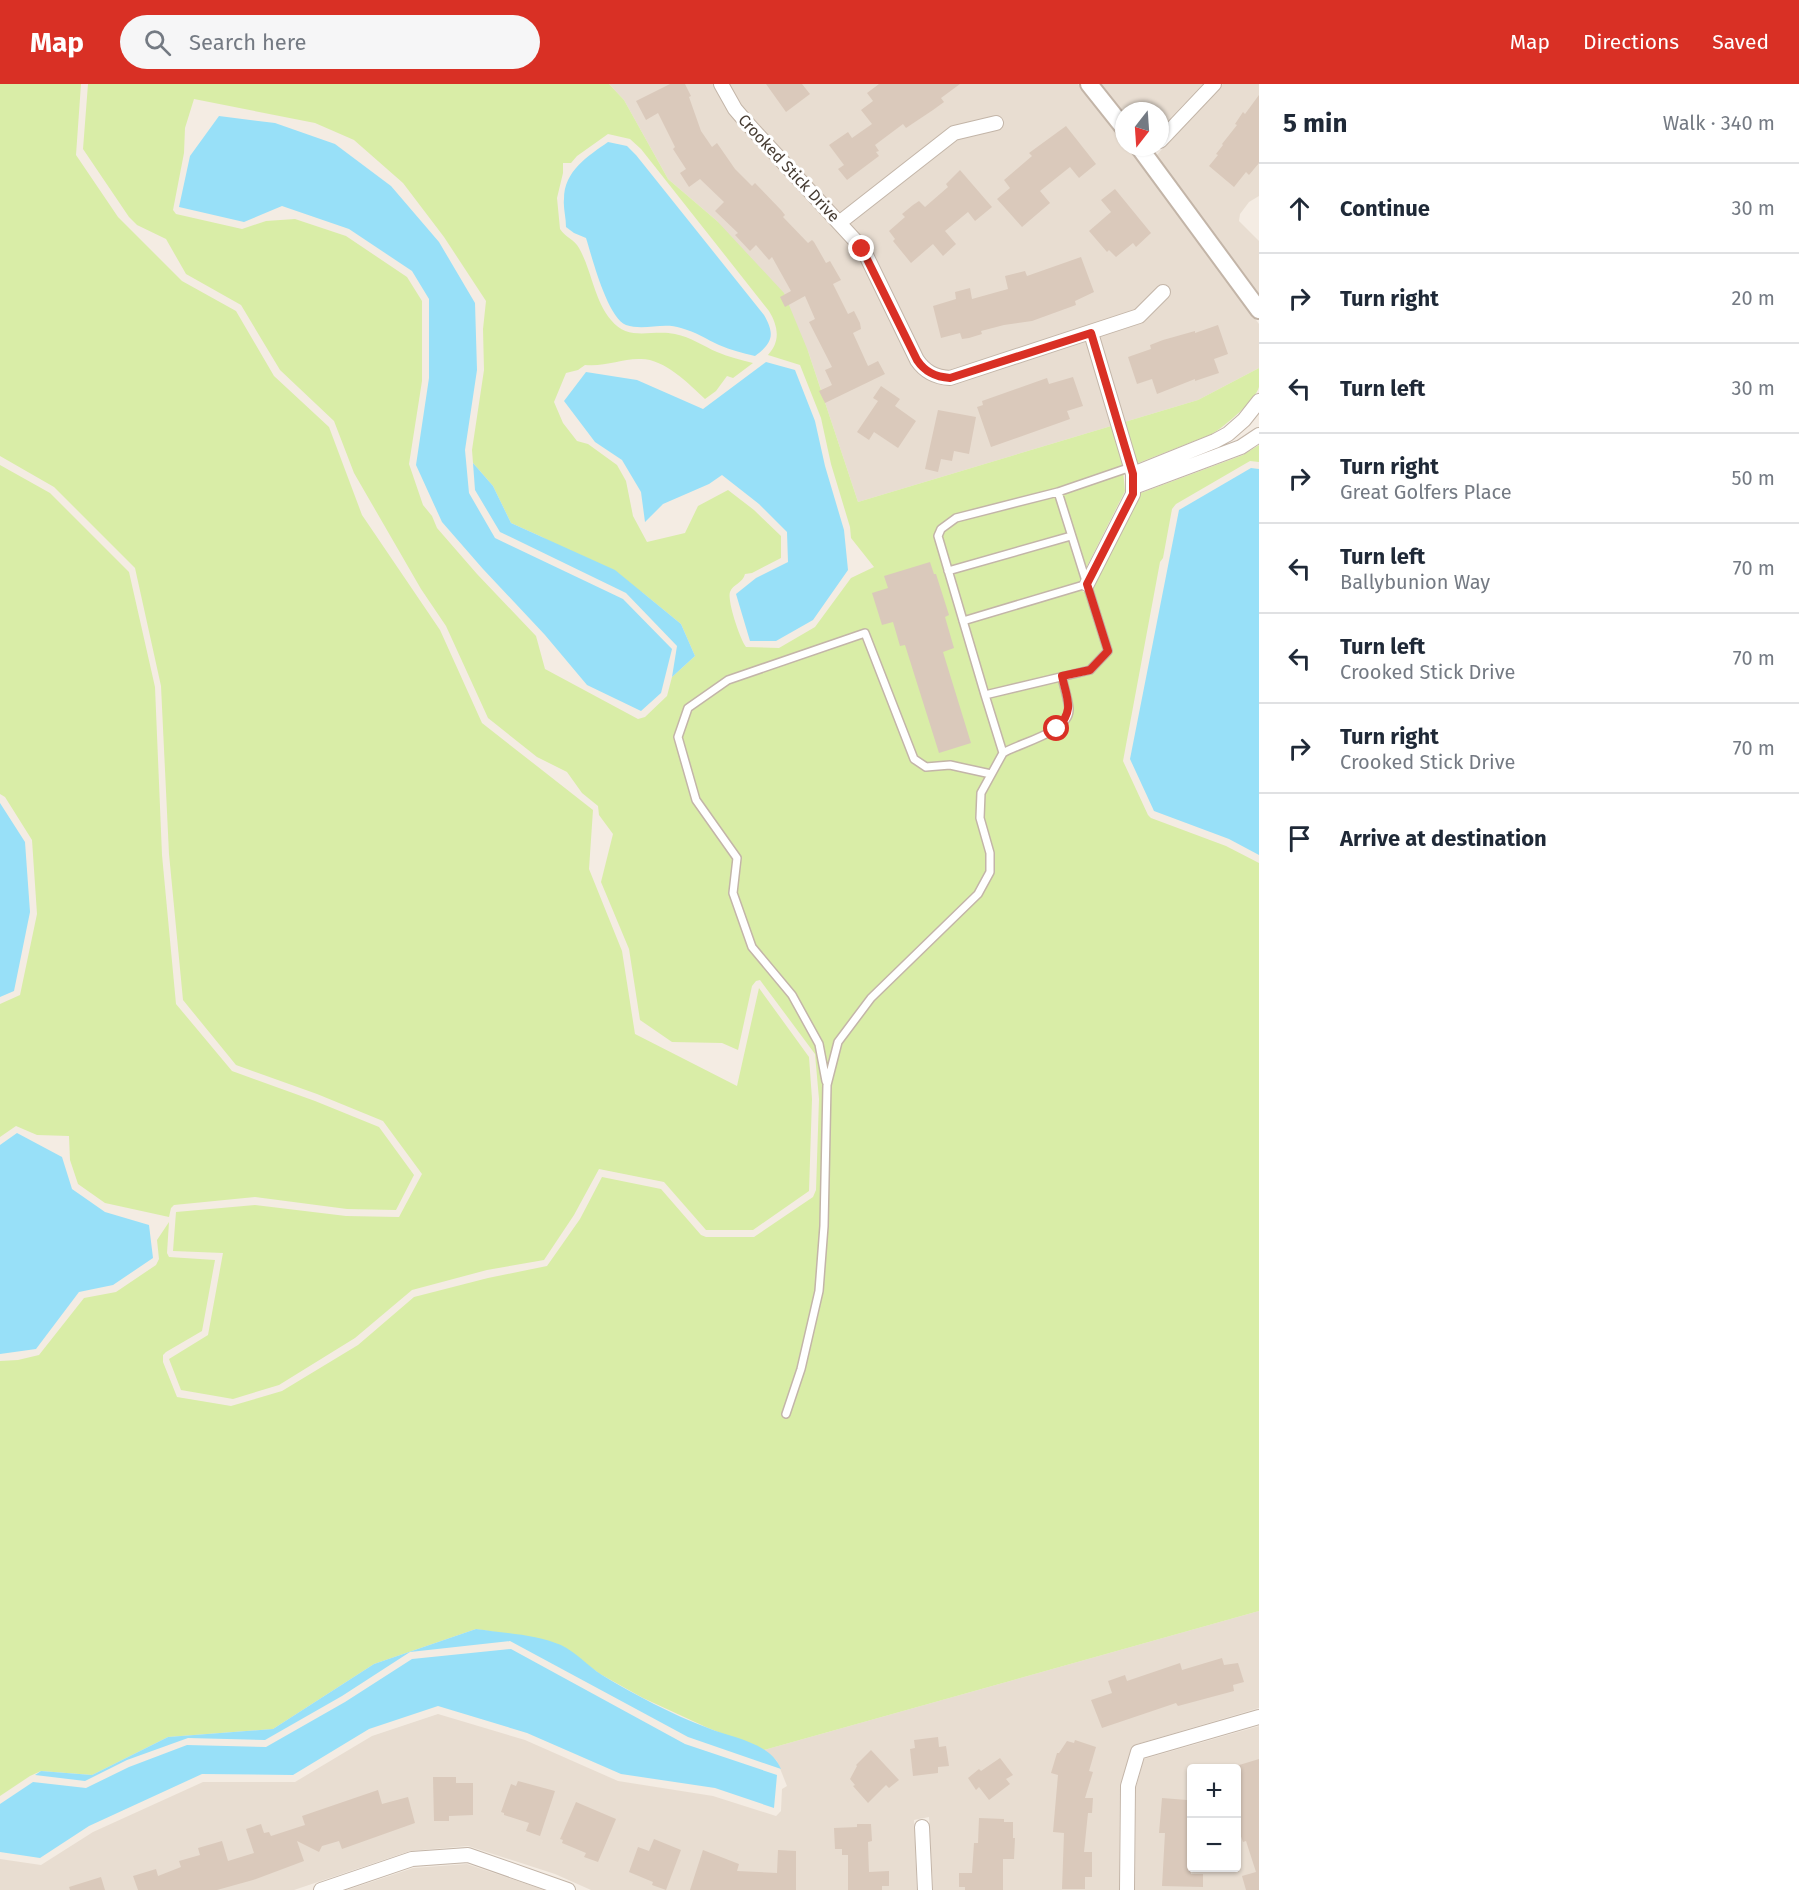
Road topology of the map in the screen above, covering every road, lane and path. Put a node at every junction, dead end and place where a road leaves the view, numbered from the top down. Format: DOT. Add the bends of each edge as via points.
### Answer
graph roads {
  1 [pos="721,84"];
  2 [pos="1089,84"];
  3 [pos="1214,84"];
  4 [pos="1115,117"];
  5 [pos="996,123"];
  6 [pos="1169,132"];
  7 [pos="1150,156"];
  8 [pos="839,223"];
  9 [pos="1163,292"];
  10 [pos="1259,310"];
  11 [pos="1091,333"];
  12 [pos="1259,401"];
  13 [pos="1259,435"];
  14 [pos="1132,476"];
  15 [pos="1058,492"];
  16 [pos="1071,536"];
  17 [pos="948,571"];
  18 [pos="1087,584"];
  19 [pos="963,621"];
  20 [pos="1062,676"];
  21 [pos="985,695"];
  22 [pos="1003,753"];
  23 [pos="991,774"];
  24 [pos="827,1085"];
  25 [pos="786,1414"];
  26 [pos="1259,1717"];
  27 [pos="922,1827"];
  28 [pos="561,1888"];
  29 [pos="321,1890"];
  30 [pos="925,1890"];
  31 [pos="1127,1890"];
  1 -- 8 [label="street, Crooked Stick Drive" via="735,109"];
  2 -- 4 [label="street"];
  3 -- 6 [label="street"];
  5 -- 8 [label="street" via="954,133"];
  7 -- 10 [label="street"];
  8 -- 11 [label="street, Crooked Stick Drive" via="862,249 917,360 935,375 950,378"];
  9 -- 11 [label="street, Crooked Stick Drive" via="1138,316"];
  11 -- 14 [label="street"];
  12 -- 14 [label="street" via="1228,434"];
  13 -- 14 [label="street" via="1235,450"];
  14 -- 15 [label="lane"];
  14 -- 18 [label="street" via="1133,494"];
  15 -- 16 [label="lane"];
  15 -- 17 [label="lane" via="956,518 941,529 938,537"];
  16 -- 17 [label="lane"];
  16 -- 18 [label="lane"];
  17 -- 19 [label="lane"];
  18 -- 19 [label="lane"];
  18 -- 20 [label="lane" via="1108,651 1090,670"];
  19 -- 21 [label="lane"];
  20 -- 21 [label="lane"];
  20 -- 22 [label="lane" via="1069,711 1065,721 1057,729"];
  21 -- 22 [label="lane"];
  22 -- 23 [label="lane"];
  23 -- 24 [label="lane" via="981,793 980,818 990,853 990,872 978,894 870,998 838,1042"];
  23 -- 24 [label="lane" via="950,765 926,766 914,759 865,633 728,680 688,708 678,737 696,800 737,858 733,893 752,947 792,995 819,1044"];
  24 -- 25 [label="lane" via="819,1291"];
  26 -- 31 [label="street" via="1138,1752 1128,1786"];
  27 -- 30 [label="street"];
  28 -- 29 [label="street" via="468,1855 412,1859"];
}
